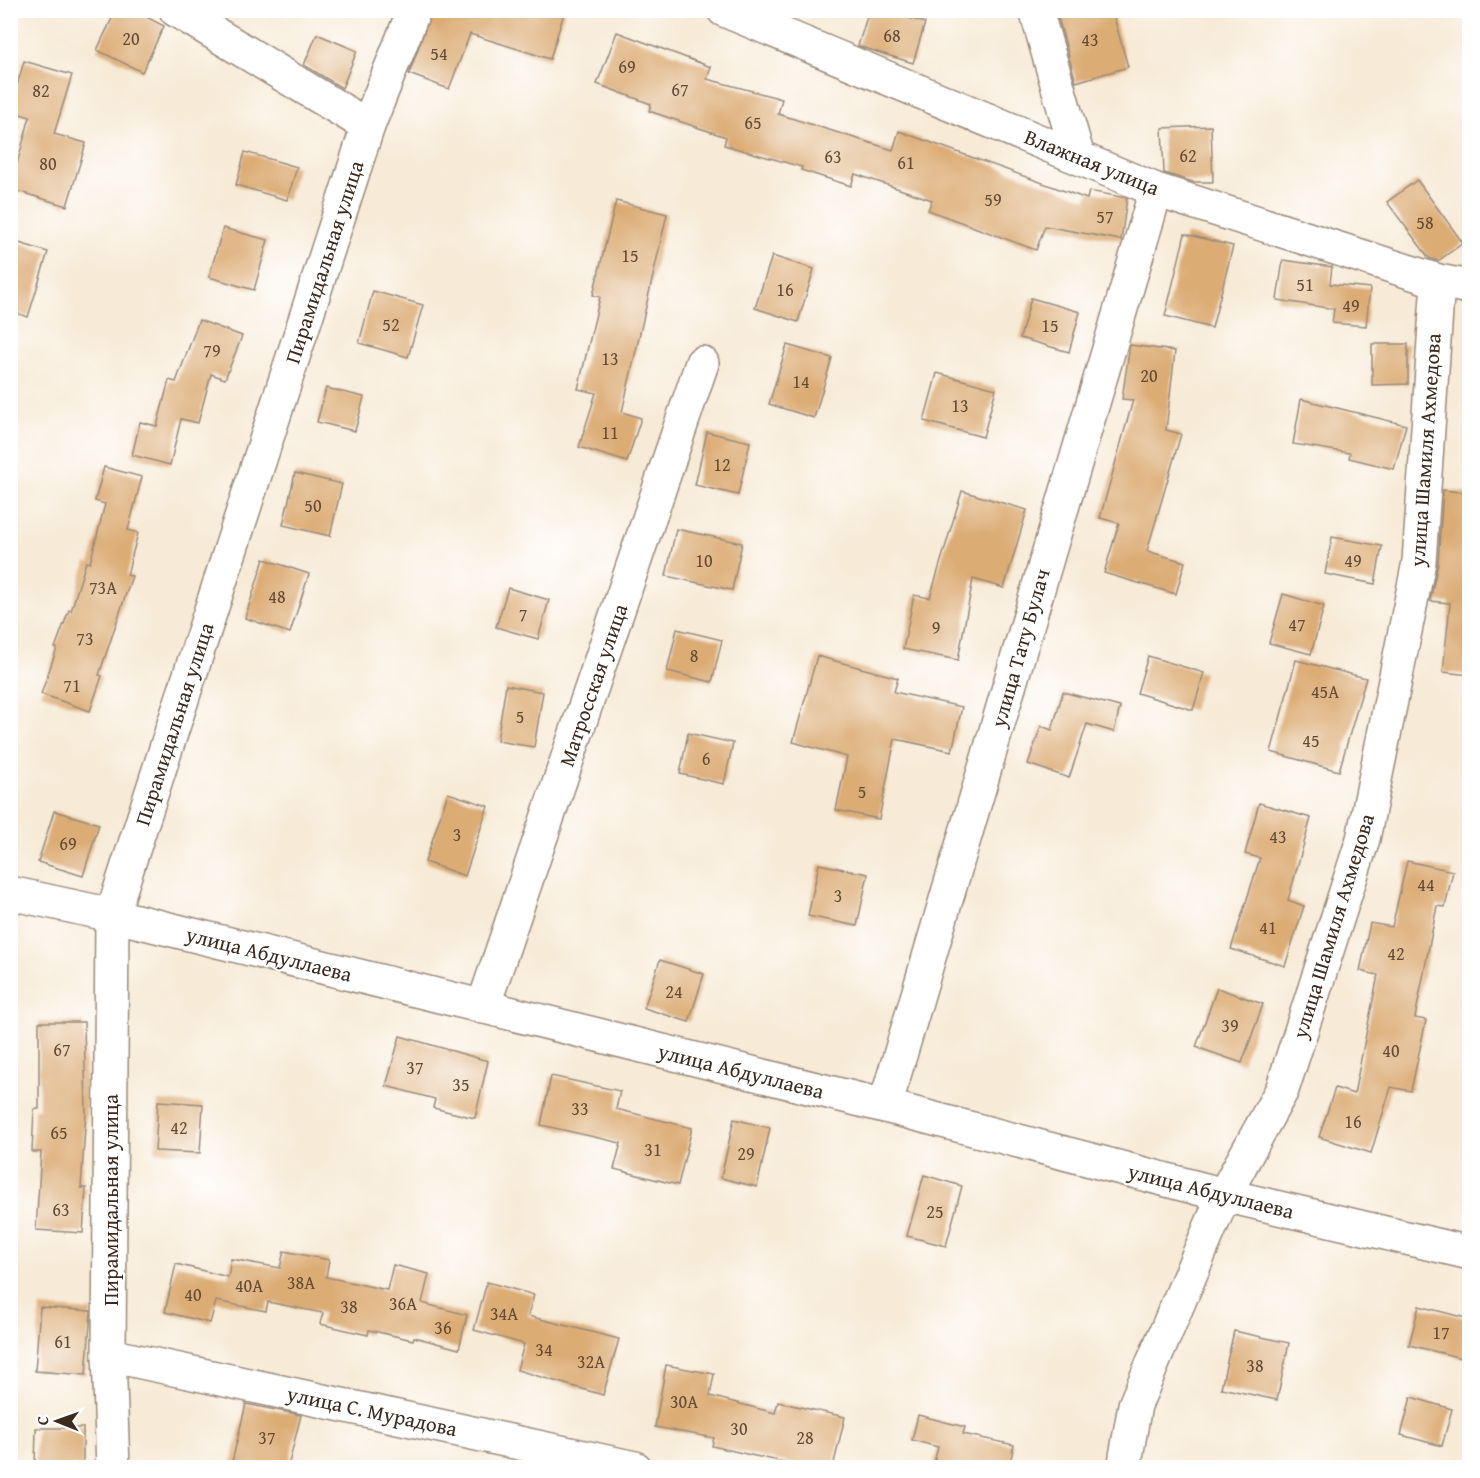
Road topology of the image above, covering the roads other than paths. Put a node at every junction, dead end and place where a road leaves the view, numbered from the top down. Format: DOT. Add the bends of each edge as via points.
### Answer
graph roads {
  1 [pos="176,10"];
  2 [pos="414,10"];
  3 [pos="724,10"];
  4 [pos="1035,10"];
  5 [pos="368,126"];
  6 [pos="1078,157"];
  7 [pos="1156,190"];
  8 [pos="1438,281"];
  9 [pos="1470,287"];
  10 [pos="702,363"];
  11 [pos="10,893"];
  12 [pos="112,915"];
  13 [pos="483,1007"];
  14 [pos="885,1106"];
  15 [pos="1224,1195"];
  16 [pos="1470,1253"];
  17 [pos="109,1355"];
  18 [pos="113,1467"];
  19 [pos="634,1467"];
  20 [pos="1124,1467"];
  1 -- 5 [label="street"];
  2 -- 5 [label="street, Пирамидальная улица"];
  3 -- 6 [label="street, Влажная улица"];
  4 -- 6 [label="street"];
  5 -- 12 [label="street, Пирамидальная улица"];
  6 -- 7 [label="street, Влажная улица"];
  7 -- 8 [label="street, Влажная улица"];
  7 -- 14 [label="street, улица Тату Булач"];
  8 -- 9 [label="street, Влажная улица"];
  8 -- 15 [label="street, улица Шамиля Ахмедова" via="1419,561 1363,839 1282,1090"];
  10 -- 13 [label="street, Матросская улица"];
  11 -- 12 [label="street, улица Абдуллаева"];
  12 -- 13 [label="street, улица Абдуллаева"];
  12 -- 17 [label="street, Пирамидальная улица"];
  13 -- 14 [label="street, улица Абдуллаева"];
  14 -- 15 [label="street, улица Абдуллаева"];
  15 -- 16 [label="street, улица Абдуллаева"];
  15 -- 20 [label="street, улица Шамиля Ахмедова" via="1135,1405"];
  17 -- 18 [label="street, Пирамидальная улица"];
  17 -- 19 [label="street, улица С. Мурадова"];
}
